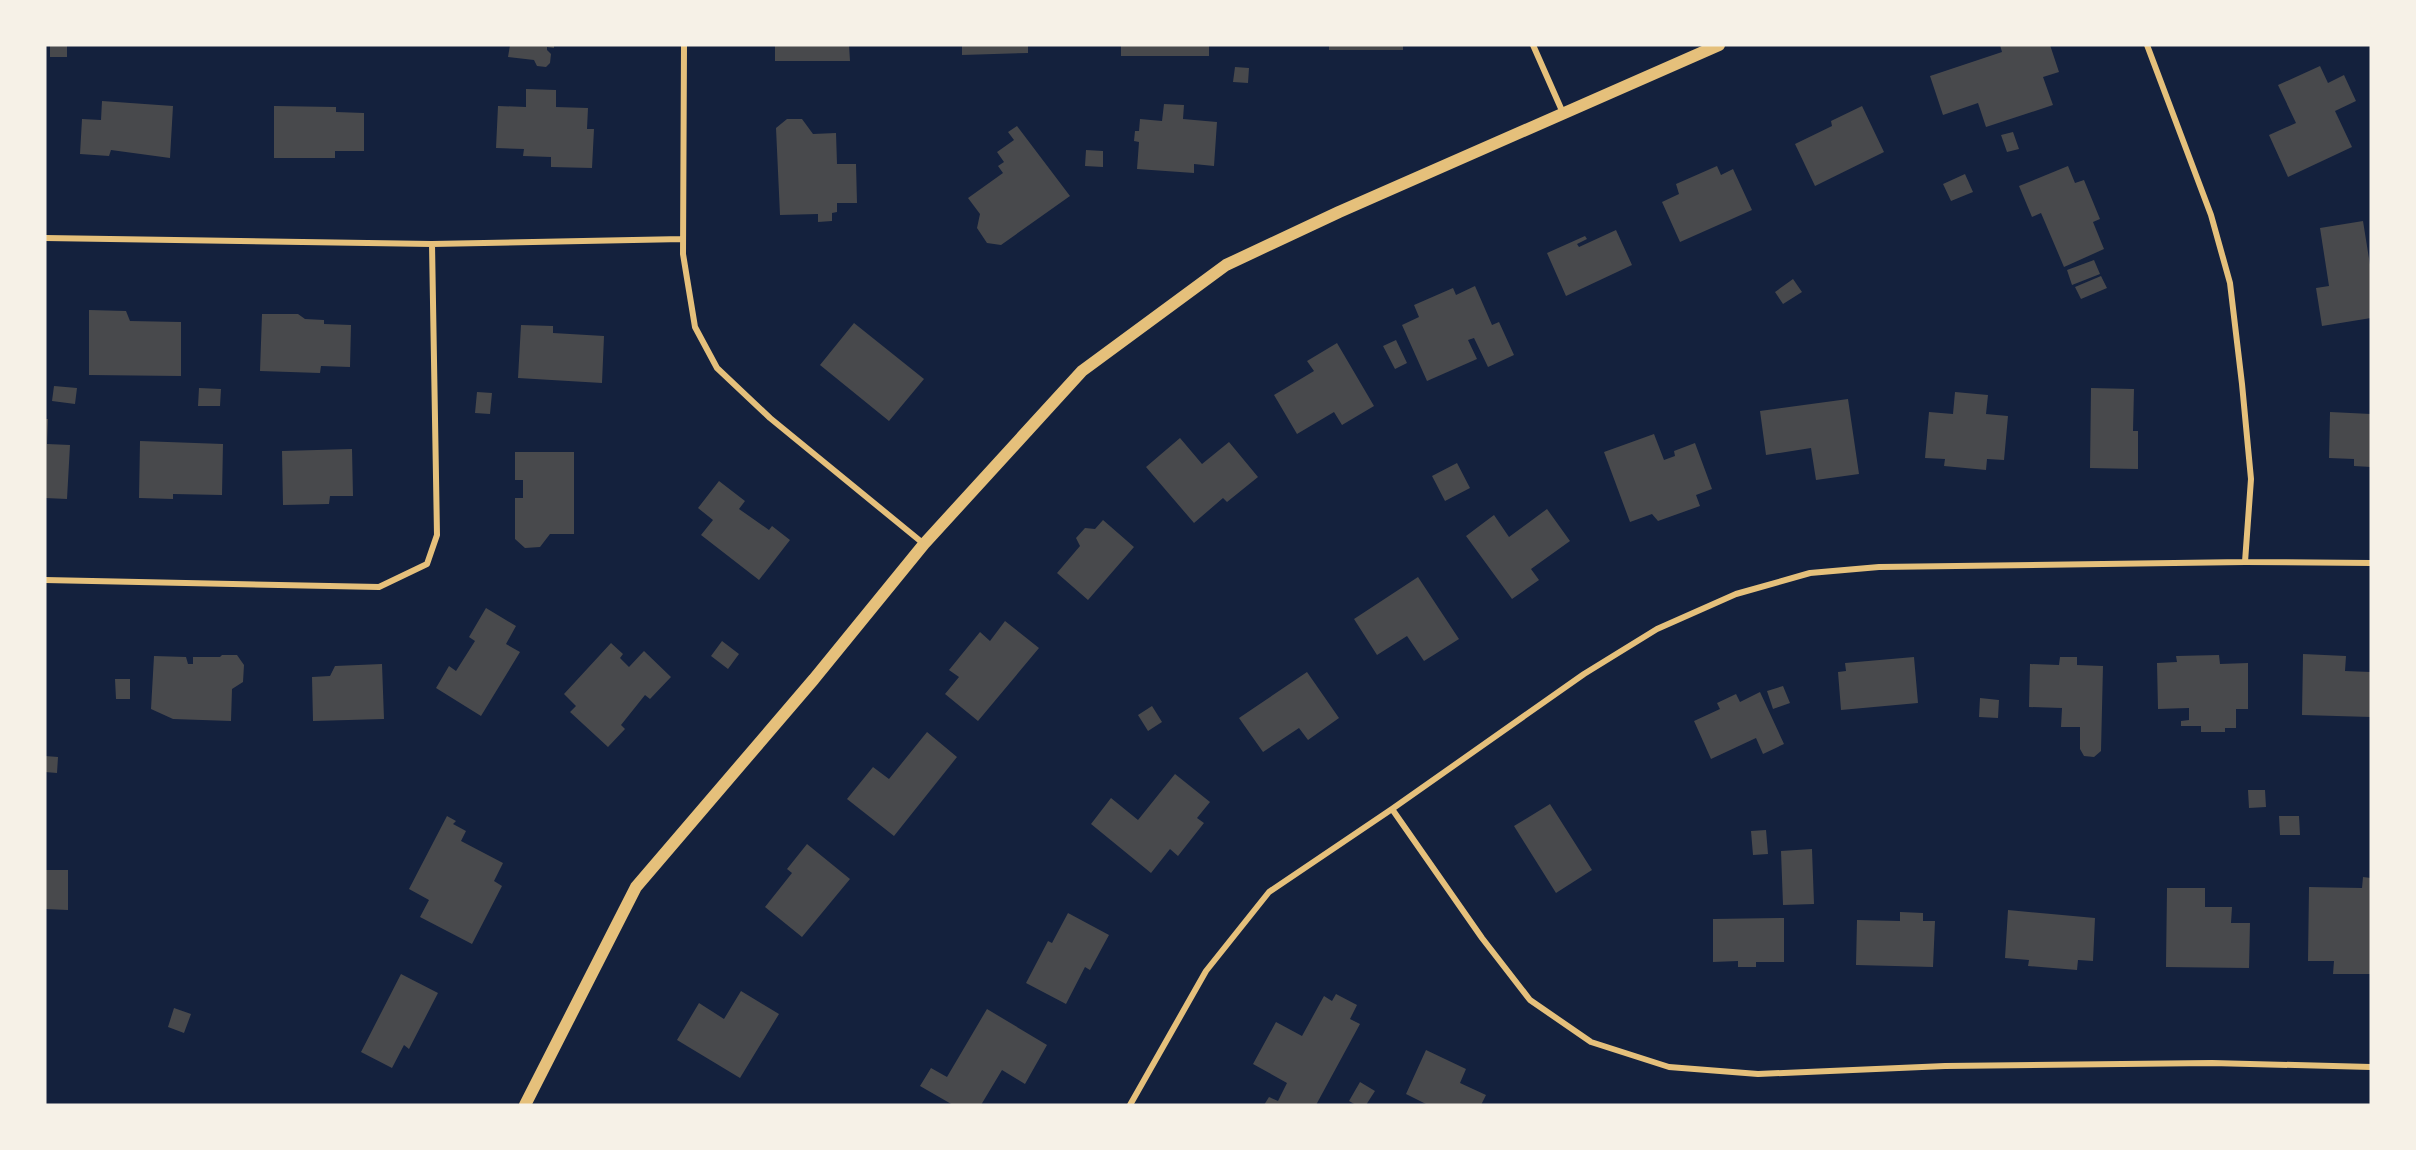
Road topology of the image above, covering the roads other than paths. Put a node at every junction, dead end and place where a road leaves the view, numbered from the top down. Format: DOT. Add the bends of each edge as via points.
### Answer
graph roads {
  1 [pos="684,45"];
  2 [pos="1533,45"];
  3 [pos="1719,45"];
  4 [pos="2148,45"];
  5 [pos="1563,113"];
  6 [pos="45,238"];
  7 [pos="683,238"];
  8 [pos="432,244"];
  9 [pos="924,544"];
  10 [pos="2245,562"];
  11 [pos="2371,563"];
  12 [pos="45,580"];
  13 [pos="1392,809"];
  14 [pos="2371,1067"];
  15 [pos="525,1105"];
  16 [pos="1130,1105"];
  1 -- 7 [label="street"];
  2 -- 5 [label="street"];
  3 -- 5 [label="main road"];
  4 -- 10 [label="street" via="2211,215 2230,283 2251,479"];
  5 -- 9 [label="main road" via="1226,265 1082,371"];
  6 -- 8 [label="street"];
  7 -- 8 [label="street"];
  7 -- 9 [label="street" via="694,327 717,368 770,418"];
  8 -- 12 [label="street" via="437,535 427,564 379,587"];
  9 -- 15 [label="main road" via="636,887"];
  10 -- 11 [label="street"];
  10 -- 13 [label="street" via="1879,567 1810,573 1736,594 1657,629 1584,674"];
  13 -- 14 [label="street" via="1530,1000 1591,1042 1669,1067 1758,1074 1946,1066"];
  13 -- 16 [label="street" via="1269,892 1206,972"];
}
